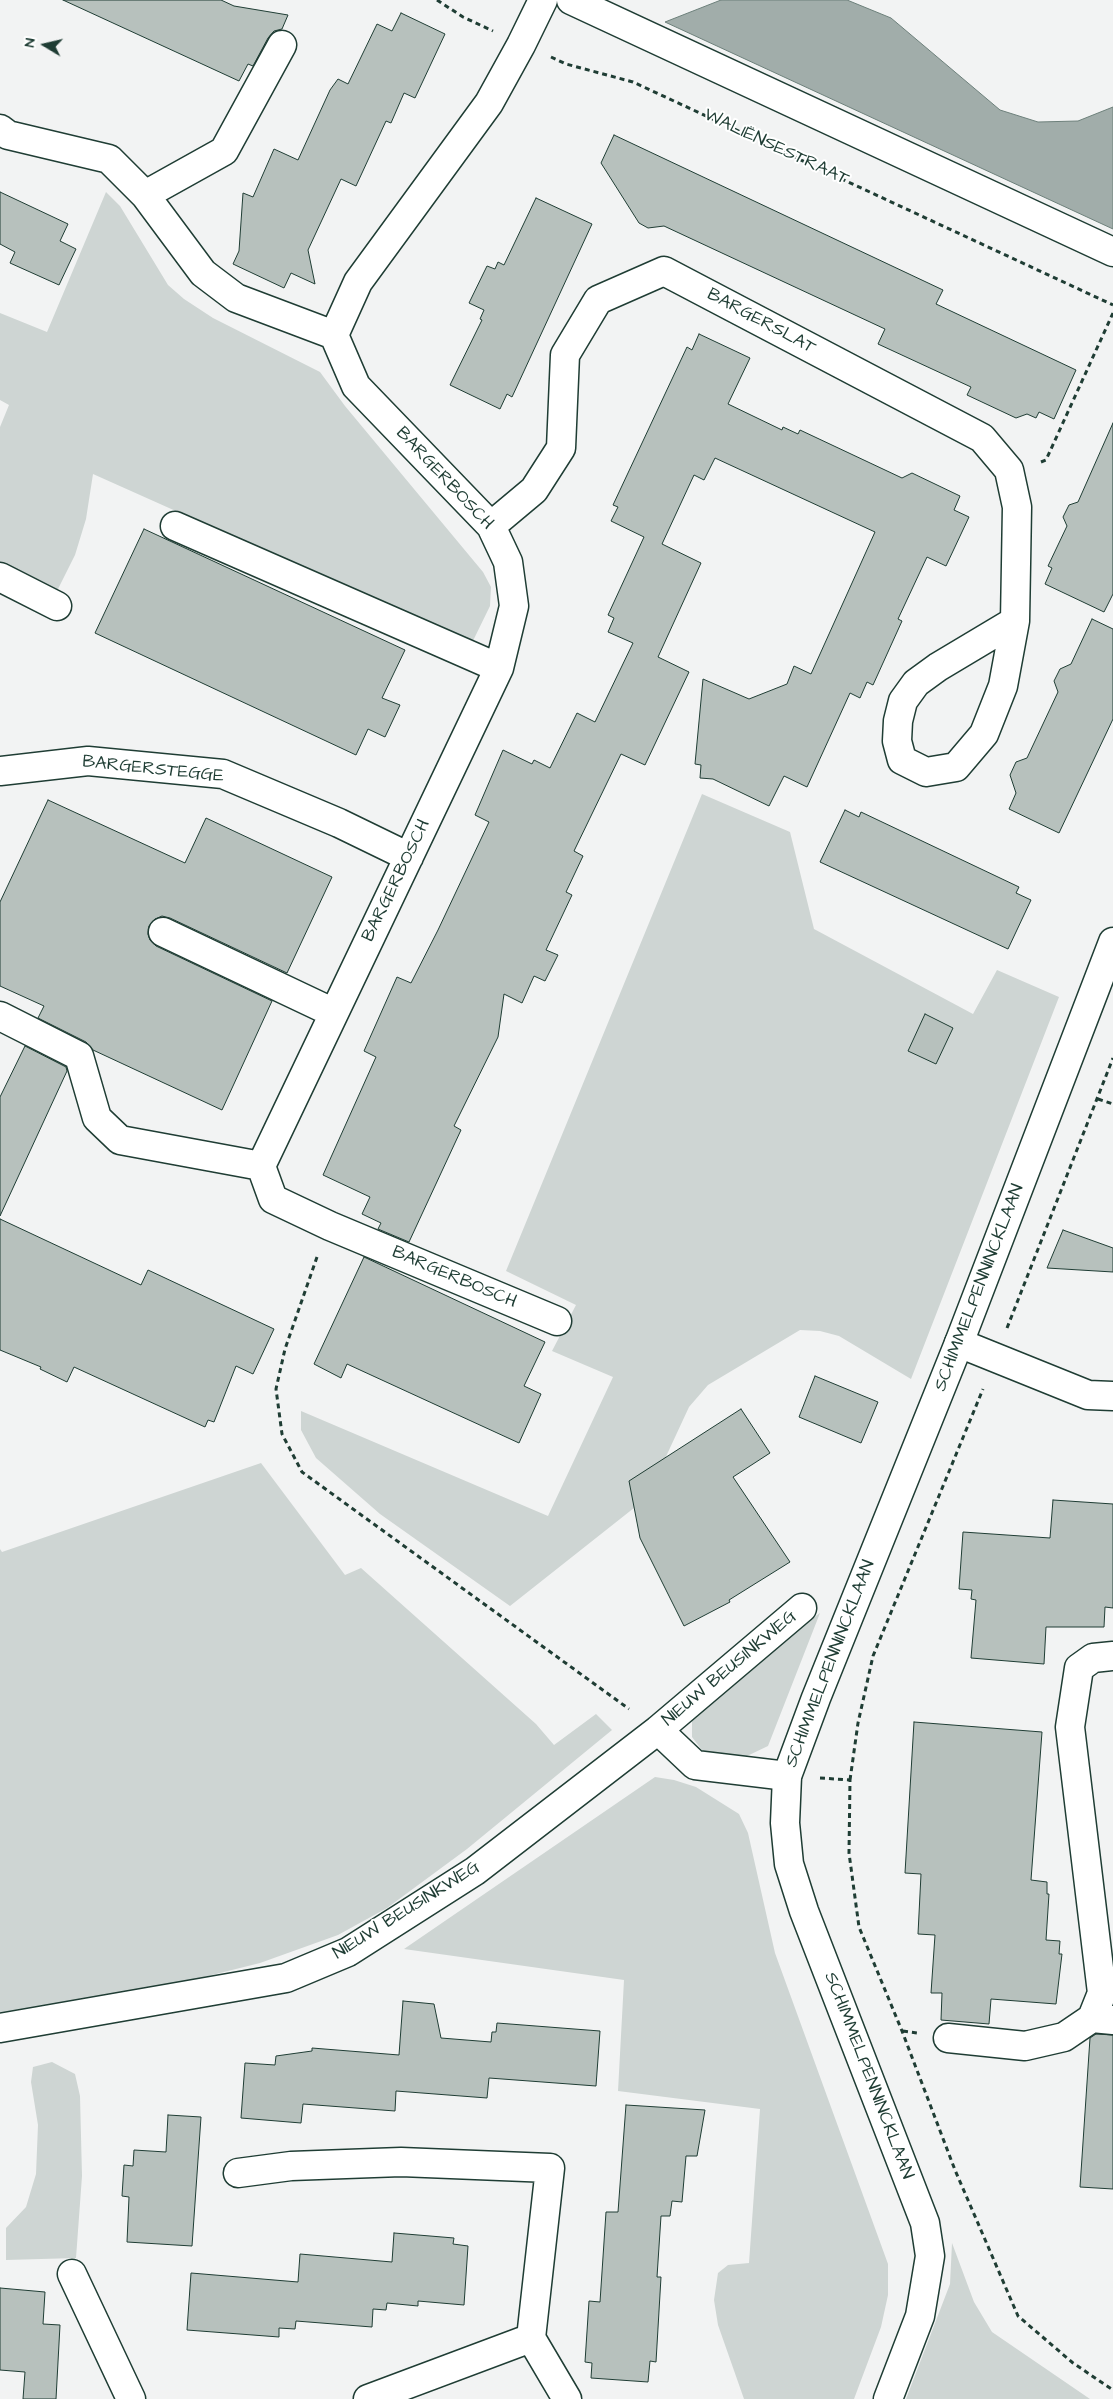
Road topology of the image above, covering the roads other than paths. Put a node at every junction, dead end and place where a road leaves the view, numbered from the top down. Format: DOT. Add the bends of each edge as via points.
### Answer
graph roads {
  1 [pos="543,0"];
  2 [pos="571,0"];
  3 [pos="282,44"];
  4 [pos="0,129"];
  5 [pos="145,195"];
  6 [pos="1113,252"];
  7 [pos="334,335"];
  8 [pos="175,526"];
  9 [pos="491,526"];
  10 [pos="0,576"];
  11 [pos="57,606"];
  12 [pos="1015,622"];
  13 [pos="499,668"];
  14 [pos="0,771"];
  15 [pos="409,857"];
  16 [pos="163,932"];
  17 [pos="1113,942"];
  18 [pos="334,1013"];
  19 [pos="0,1016"];
  20 [pos="261,1166"];
  21 [pos="557,1321"];
  22 [pos="959,1343"];
  23 [pos="1113,1396"];
  24 [pos="802,1608"];
  25 [pos="1113,1656"];
  26 [pos="658,1730"];
  27 [pos="787,1776"];
  28 [pos="1102,2019"];
  29 [pos="0,2028"];
  30 [pos="948,2038"];
  31 [pos="238,2173"];
  32 [pos="72,2274"];
  33 [pos="532,2338"];
  34 [pos="131,2399"];
  35 [pos="368,2399"];
  36 [pos="568,2399"];
  37 [pos="888,2399"];
  1 -- 7 [label="street" via="489,103 358,282"];
  2 -- 6 [label="street"];
  3 -- 5 [label="street" via="224,151"];
  4 -- 5 [label="street" via="8,135 109,159"];
  5 -- 7 [label="street" via="203,273 236,298"];
  7 -- 9 [label="street, BARGERBOSCH" via="356,386"];
  8 -- 13 [label="street"];
  9 -- 12 [label="street, BARGERSLAT" via="534,490 561,448 565,355 598,300 664,271 982,438 1009,470 1017,507"];
  9 -- 13 [label="street, BARGERBOSCH" via="508,562 514,606"];
  10 -- 11 [label="street"];
  12 -- 12 [label="street, BARGERSLAT" via="916,683 903,701 898,721 897,741 902,760 926,772 956,767 984,734 1003,686"];
  13 -- 15 [label="street, BARGERBOSCH"];
  14 -- 15 [label="street, BARGERSTEGGE" via="88,760 222,774 339,823"];
  15 -- 18 [label="street, BARGERBOSCH"];
  16 -- 18 [label="street"];
  17 -- 22 [label="street, SCHIMMELPENNINCKLAAN"];
  18 -- 20 [label="street, BARGERBOSCH"];
  19 -- 20 [label="street" via="79,1056 98,1118 120,1140"];
  20 -- 21 [label="street, BARGERBOSCH" via="273,1199"];
  22 -- 23 [label="street" via="1088,1395"];
  22 -- 27 [label="street, SCHIMMELPENNINCKLAAN"];
  24 -- 26 [label="street, NIEUW BEUSINKWEG"];
  25 -- 28 [label="street" via="1093,1658 1079,1668 1070,1727 1102,1993"];
  26 -- 27 [label="street, NIEUW BEUSINKWEG" via="695,1765"];
  26 -- 29 [label="street, NIEUW BEUSINKWEG" via="475,1871 348,1952 286,1978"];
  27 -- 37 [label="street, SCHIMMELPENNINCKLAAN" via="785,1823 789,1864 804,1911 925,2223 930,2256 920,2316"];
  28 -- 30 [label="street" via="1064,2036 1025,2046"];
  31 -- 33 [label="street" via="292,2166 401,2162 550,2168"];
  32 -- 34 [label="street"];
  33 -- 35 [label="street"];
  33 -- 36 [label="street"];
}
